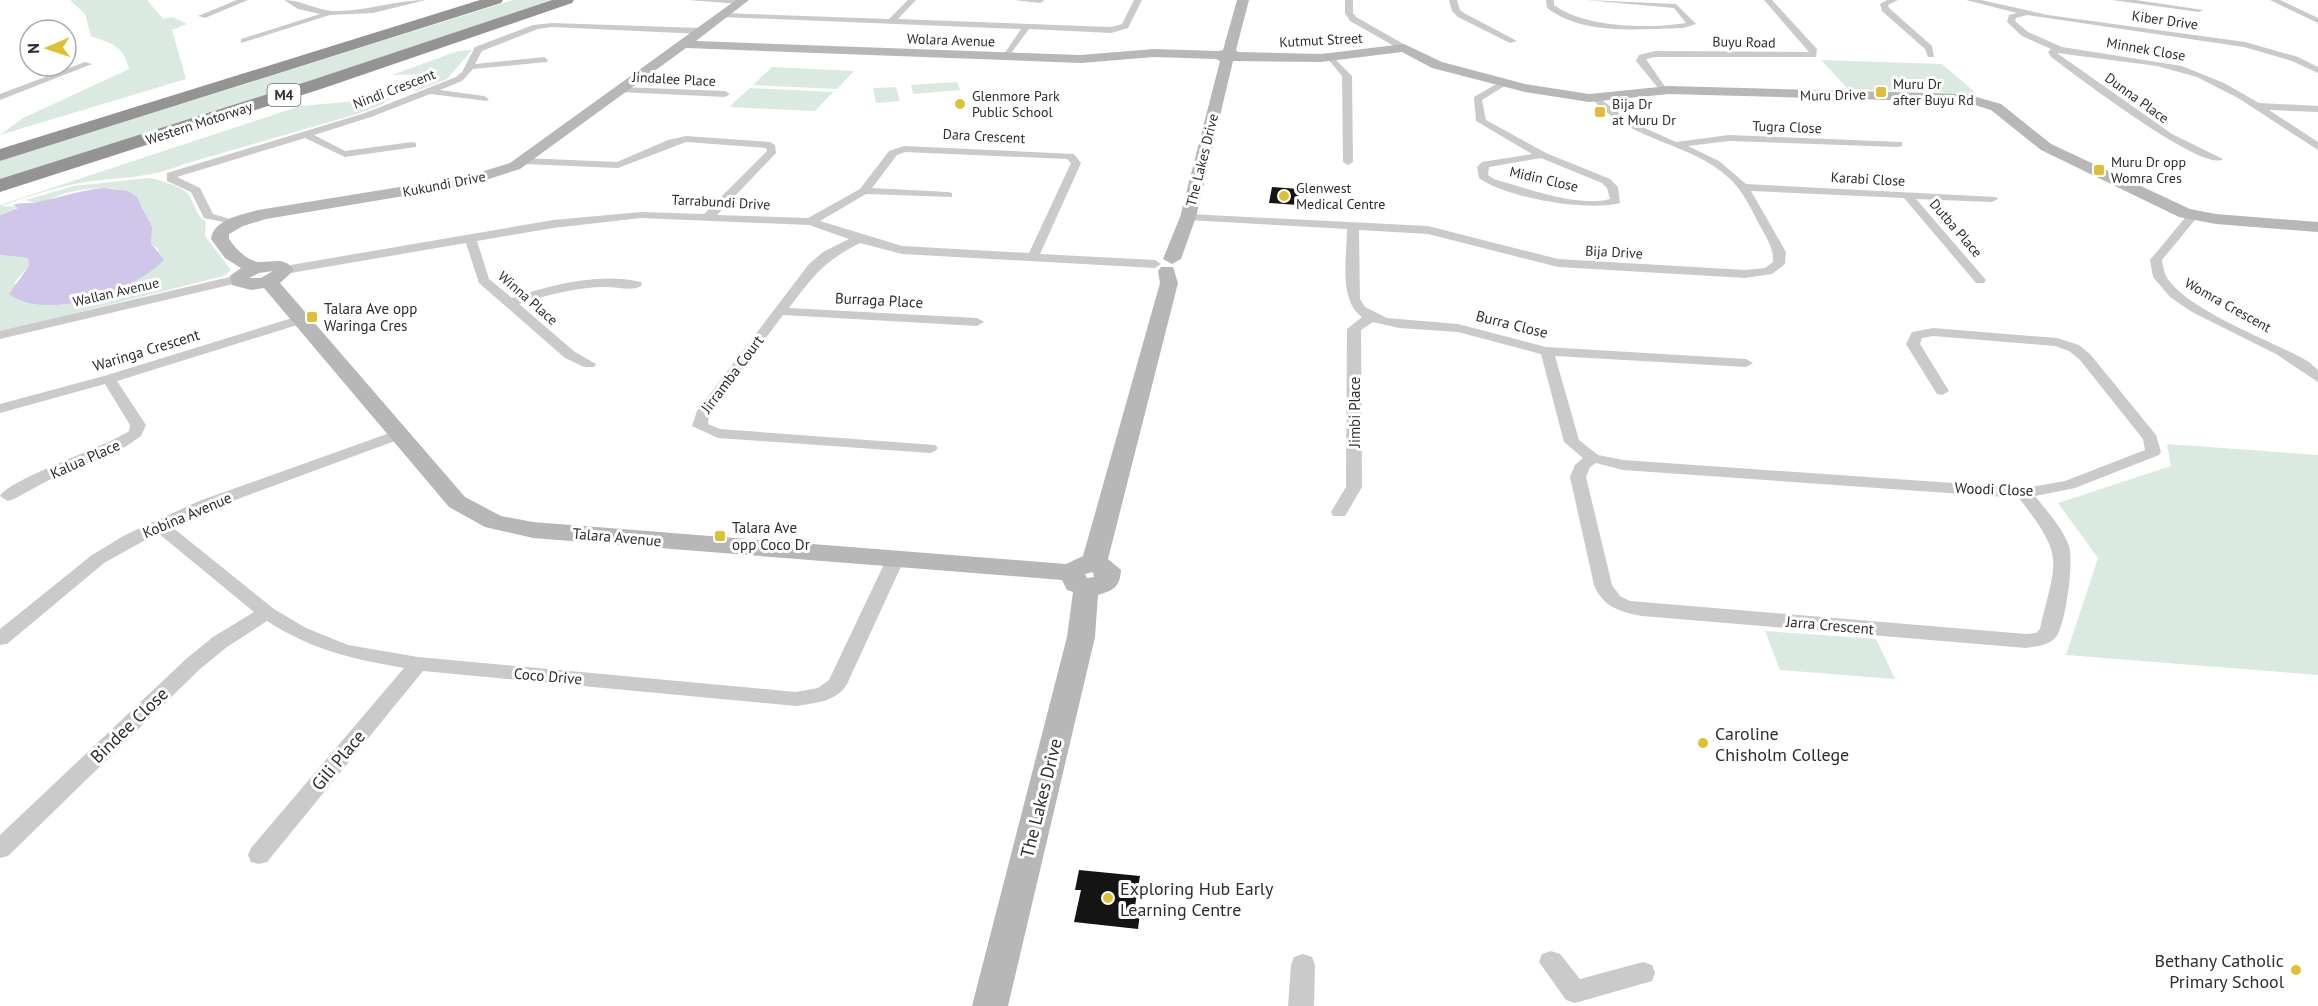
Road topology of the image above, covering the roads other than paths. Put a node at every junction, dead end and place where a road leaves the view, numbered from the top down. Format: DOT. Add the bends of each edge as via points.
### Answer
graph roads {
  1 [pos="244,0"];
  2 [pos="288,0"];
  3 [pos="422,0"];
  4 [pos="496,0"];
  5 [pos="567,0"];
  6 [pos="692,0"];
  7 [pos="912,0"];
  8 [pos="1018,0"];
  9 [pos="1138,0"];
  10 [pos="1243,0"];
  11 [pos="1349,0"];
  12 [pos="1453,0"];
  13 [pos="1550,0"];
  14 [pos="1589,0"];
  15 [pos="1768,0"];
  16 [pos="1894,0"];
  17 [pos="1970,0"];
  18 [pos="2116,0"];
  19 [pos="2274,0"];
  20 [pos="742,1"];
  21 [pos="1040,1"];
  22 [pos="2199,10"];
  23 [pos="333,12"];
  24 [pos="2024,13"];
  25 [pos="722,15"];
  26 [pos="202,16"];
  27 [pos="2318,21"];
  28 [pos="891,22"];
  29 [pos="1026,27"];
  30 [pos="701,31"];
  31 [pos="1513,40"];
  32 [pos="244,41"];
  33 [pos="684,44"];
  34 [pos="1404,48"];
  35 [pos="2059,48"];
  36 [pos="1931,55"];
  37 [pos="1228,56"];
  38 [pos="1006,57"];
  39 [pos="1330,58"];
  40 [pos="544,60"];
  41 [pos="88,64"];
  42 [pos="469,67"];
  43 [pos="2318,70"];
  44 [pos="1505,82"];
  45 [pos="622,90"];
  46 [pos="430,91"];
  47 [pos="1663,91"];
  48 [pos="725,94"];
  49 [pos="0,97"];
  50 [pos="484,99"];
  51 [pos="1597,99"];
  52 [pos="2252,106"];
  53 [pos="2318,109"];
  54 [pos="304,134"];
  55 [pos="1898,144"];
  56 [pos="412,145"];
  57 [pos="1675,146"];
  58 [pos="2318,147"];
  59 [pos="0,155"];
  60 [pos="1542,155"];
  61 [pos="2218,159"];
  62 [pos="524,161"];
  63 [pos="1348,162"];
  64 [pos="0,186"];
  65 [pos="1742,188"];
  66 [pos="864,191"];
  67 [pos="948,195"];
  68 [pos="1908,196"];
  69 [pos="1992,200"];
  70 [pos="2193,215"];
  71 [pos="709,216"];
  72 [pos="1188,217"];
  73 [pos="810,222"];
  74 [pos="233,223"];
  75 [pos="1353,226"];
  76 [pos="2318,227"];
  77 [pos="470,237"];
  78 [pos="858,239"];
  79 [pos="1033,257"];
  80 [pos="1165,265"];
  81 [pos="269,273"];
  82 [pos="238,279"];
  83 [pos="1980,280"];
  84 [pos="636,285"];
  85 [pos="510,303"];
  86 [pos="780,311"];
  87 [pos="1371,317"];
  88 [pos="302,320"];
  89 [pos="977,322"];
  90 [pos="0,335"];
  91 [pos="1547,351"];
  92 [pos="1746,363"];
  93 [pos="589,364"];
  94 [pos="2318,378"];
  95 [pos="109,379"];
  96 [pos="1942,391"];
  97 [pos="0,409"];
  98 [pos="398,435"];
  99 [pos="930,448"];
  100 [pos="1593,458"];
  101 [pos="2024,493"];
  102 [pos="8,496"];
  103 [pos="1339,512"];
  104 [pos="159,525"];
  105 [pos="895,560"];
  106 [pos="1084,575"];
  107 [pos="267,613"];
  108 [pos="0,639"];
  109 [pos="418,664"];
  110 [pos="0,849"];
  111 [pos="259,855"];
  112 [pos="1551,962"];
  113 [pos="1303,965"];
  114 [pos="1643,973"];
  115 [pos="1576,999"];
  116 [pos="990,1006"];
  117 [pos="1301,1006"];
  1 -- 26 [label="street"];
  2 -- 23 [label="street" via="301,9"];
  3 -- 23 [label="street" via="372,10"];
  4 -- 59 [label="highway, Western Motorway / M4"];
  5 -- 64 [label="highway, Western Motorway / M4"];
  6 -- 20 [label="street"];
  7 -- 28 [label="street"];
  8 -- 21 [label="street"];
  9 -- 29 [label="street" via="1121,28"];
  10 -- 37 [label="street, The Lakes Drive"];
  11 -- 34 [label="street, Muru Drive" via="1353,19"];
  12 -- 31 [label="street" via="1460,14"];
  13 -- 14 [label="street" via="1550,6 1557,12 1590,24 1692,24 1676,6"];
  15 -- 47 [label="street, Buyu Road" via="1814,51 1813,55 1642,57 1640,61"];
  16 -- 36 [label="street" via="1885,3 1885,9 1929,48"];
  17 -- 24 [label="street, Kiber Drive"];
  18 -- 22 [label="street"];
  19 -- 27 [label="street"];
  20 -- 25 [label="street, Kukundi Drive"];
  23 -- 32 [label="street"];
  24 -- 35 [label="street, Minnek Close" via="2011,18 2012,24 2034,40"];
  24 -- 43 [label="street, Kiber Drive" via="2239,44"];
  25 -- 28 [label="street"];
  25 -- 30 [label="street, Kukundi Drive"];
  28 -- 29 [label="street"];
  29 -- 38 [label="street"];
  30 -- 33 [label="street, Kukundi Drive"];
  30 -- 42 [label="street, Nindi Crescent" via="543,26 480,48"];
  33 -- 38 [label="street, Wolara Avenue"];
  33 -- 45 [label="street, Kukundi Drive"];
  34 -- 39 [label="street, Kutmut Street"];
  34 -- 44 [label="street, Muru Drive" via="1437,65"];
  35 -- 52 [label="street, Minnek Close" via="2186,69 2205,76"];
  35 -- 61 [label="street, Dunna Place" via="2052,52 2054,55 2159,130"];
  37 -- 38 [label="street, Wolara Avenue" via="1159,53 1081,59"];
  37 -- 39 [label="street, Kutmut Street"];
  37 -- 72 [label="street, The Lakes Drive"];
  39 -- 63 [label="street" via="1347,76"];
  40 -- 42 [label="street"];
  41 -- 49 [label="street"];
  42 -- 46 [label="street, Nindi Crescent" via="462,77"];
  44 -- 51 [label="street, Muru Drive"];
  44 -- 60 [label="street, Midin Close" via="1477,99 1479,117"];
  45 -- 48 [label="street, Jindalee Place"];
  45 -- 62 [label="street, Kukundi Drive"];
  46 -- 50 [label="street"];
  46 -- 54 [label="street, Nindi Crescent"];
  47 -- 51 [label="street, Muru Drive"];
  47 -- 70 [label="street, Muru Drive" via="1877,94 1978,100 1999,109 2046,147"];
  51 -- 57 [label="street, Bija Drive" via="1613,116"];
  52 -- 53 [label="street"];
  52 -- 58 [label="street, Minnek Close"];
  54 -- 56 [label="street" via="345,154"];
  54 -- 74 [label="street, Nindi Crescent" via="171,175 172,181 196,190 209,218"];
  55 -- 57 [label="street, Tugra Close" via="1729,138"];
  57 -- 65 [label="street, Bija Drive" via="1727,171"];
  60 -- 60 [label="street, Midin Close" via="1606,181 1616,201 1568,202 1483,176 1482,167 1486,164"];
  62 -- 71 [label="street" via="618,165 686,139 760,142 772,146 772,151"];
  62 -- 74 [label="street, Kukundi Drive" via="458,183 264,214"];
  65 -- 68 [label="street, Karabi Close"];
  65 -- 75 [label="street, Bija Drive" via="1781,256 1779,264 1768,271 1740,274 1568,264 1442,232"];
  66 -- 67 [label="street" via="922,199"];
  66 -- 73 [label="street, Dara Crescent"];
  66 -- 79 [label="street, Dara Crescent" via="893,153 904,149 1070,156 1076,163"];
  68 -- 69 [label="street, Karabi Close"];
  68 -- 83 [label="street, Dutba Place"];
  70 -- 76 [label="street, Muru Drive"];
  70 -- 94 [label="street, Womra Crescent" via="2156,260 2160,279 2186,302 2238,332 2290,355"];
  71 -- 73 [label="street, Tarrabundi Drive"];
  71 -- 77 [label="street, Tarrabundi Drive" via="609,217"];
  72 -- 75 [label="street, Bija Drive"];
  72 -- 80 [label="street, The Lakes Drive"];
  73 -- 78 [label="street, Tarrabundi Drive"];
  74 -- 81 [label="street" via="221,232 220,239 231,254"];
  75 -- 87 [label="street" via="1354,299 1359,309"];
  77 -- 81 [label="street, Tarrabundi Drive"];
  77 -- 85 [label="street, Winna Place" via="483,280"];
  78 -- 79 [label="street, Tarrabundi Drive" via="902,250"];
  78 -- 86 [label="street, Jirramba Court" via="816,263"];
  79 -- 80 [label="street, Tarrabundi Drive"];
  80 -- 106 [label="street, The Lakes Drive" via="1169,283 1115,495"];
  81 -- 82 [label="street" via="247,284"];
  81 -- 88 [label="street, Talara Avenue"];
  82 -- 90 [label="street, Wallan Avenue"];
  84 -- 85 [label="street" via="591,283 542,292"];
  85 -- 93 [label="street, Winna Place" via="570,355"];
  86 -- 89 [label="street, Burraga Place"];
  86 -- 99 [label="street, Jirramba Court" via="702,414 699,422 703,429"];
  87 -- 91 [label="street, Burra Close" via="1463,329"];
  87 -- 103 [label="street, Jimbi Place" via="1354,329 1354,487"];
  88 -- 95 [label="street, Waringa Crescent"];
  88 -- 98 [label="street, Talara Avenue"];
  91 -- 92 [label="street, Burra Close"];
  91 -- 100 [label="street, Woodi Close" via="1569,437"];
  95 -- 97 [label="street, Waringa Crescent"];
  95 -- 102 [label="street, Kalua Place" via="138,425 136,433"];
  96 -- 101 [label="street, Woodi Close" via="1913,344 1917,335 1933,332 2057,342 2085,357 2152,442 2153,452 2148,456 2068,485"];
  98 -- 104 [label="street, Kobina Avenue"];
  98 -- 105 [label="street, Talara Avenue" via="457,502 506,525"];
  100 -- 101 [label="street, Woodi Close" via="1632,466"];
  100 -- 101 [label="street, Jarra Crescent" via="1583,465 1578,477 1605,591 1620,605 1653,611 2020,641 2041,639 2049,632 2063,556 2052,531"];
  104 -- 107 [label="street, Coco Drive"];
  104 -- 108 [label="street, Kobina Avenue" via="98,559"];
  105 -- 106 [label="street, Talara Avenue"];
  105 -- 109 [label="street, Coco Drive" via="840,679 830,691 811,698"];
  106 -- 116 [label="street, The Lakes Drive" via="1082,637"];
  107 -- 109 [label="street, Coco Drive" via="299,633 336,648"];
  107 -- 110 [label="street, Bindee Close" via="193,664"];
  109 -- 111 [label="street, Gili Place"];
  112 -- 115 [label="street"];
  113 -- 117 [label="street"];
  114 -- 115 [label="street"];
}
